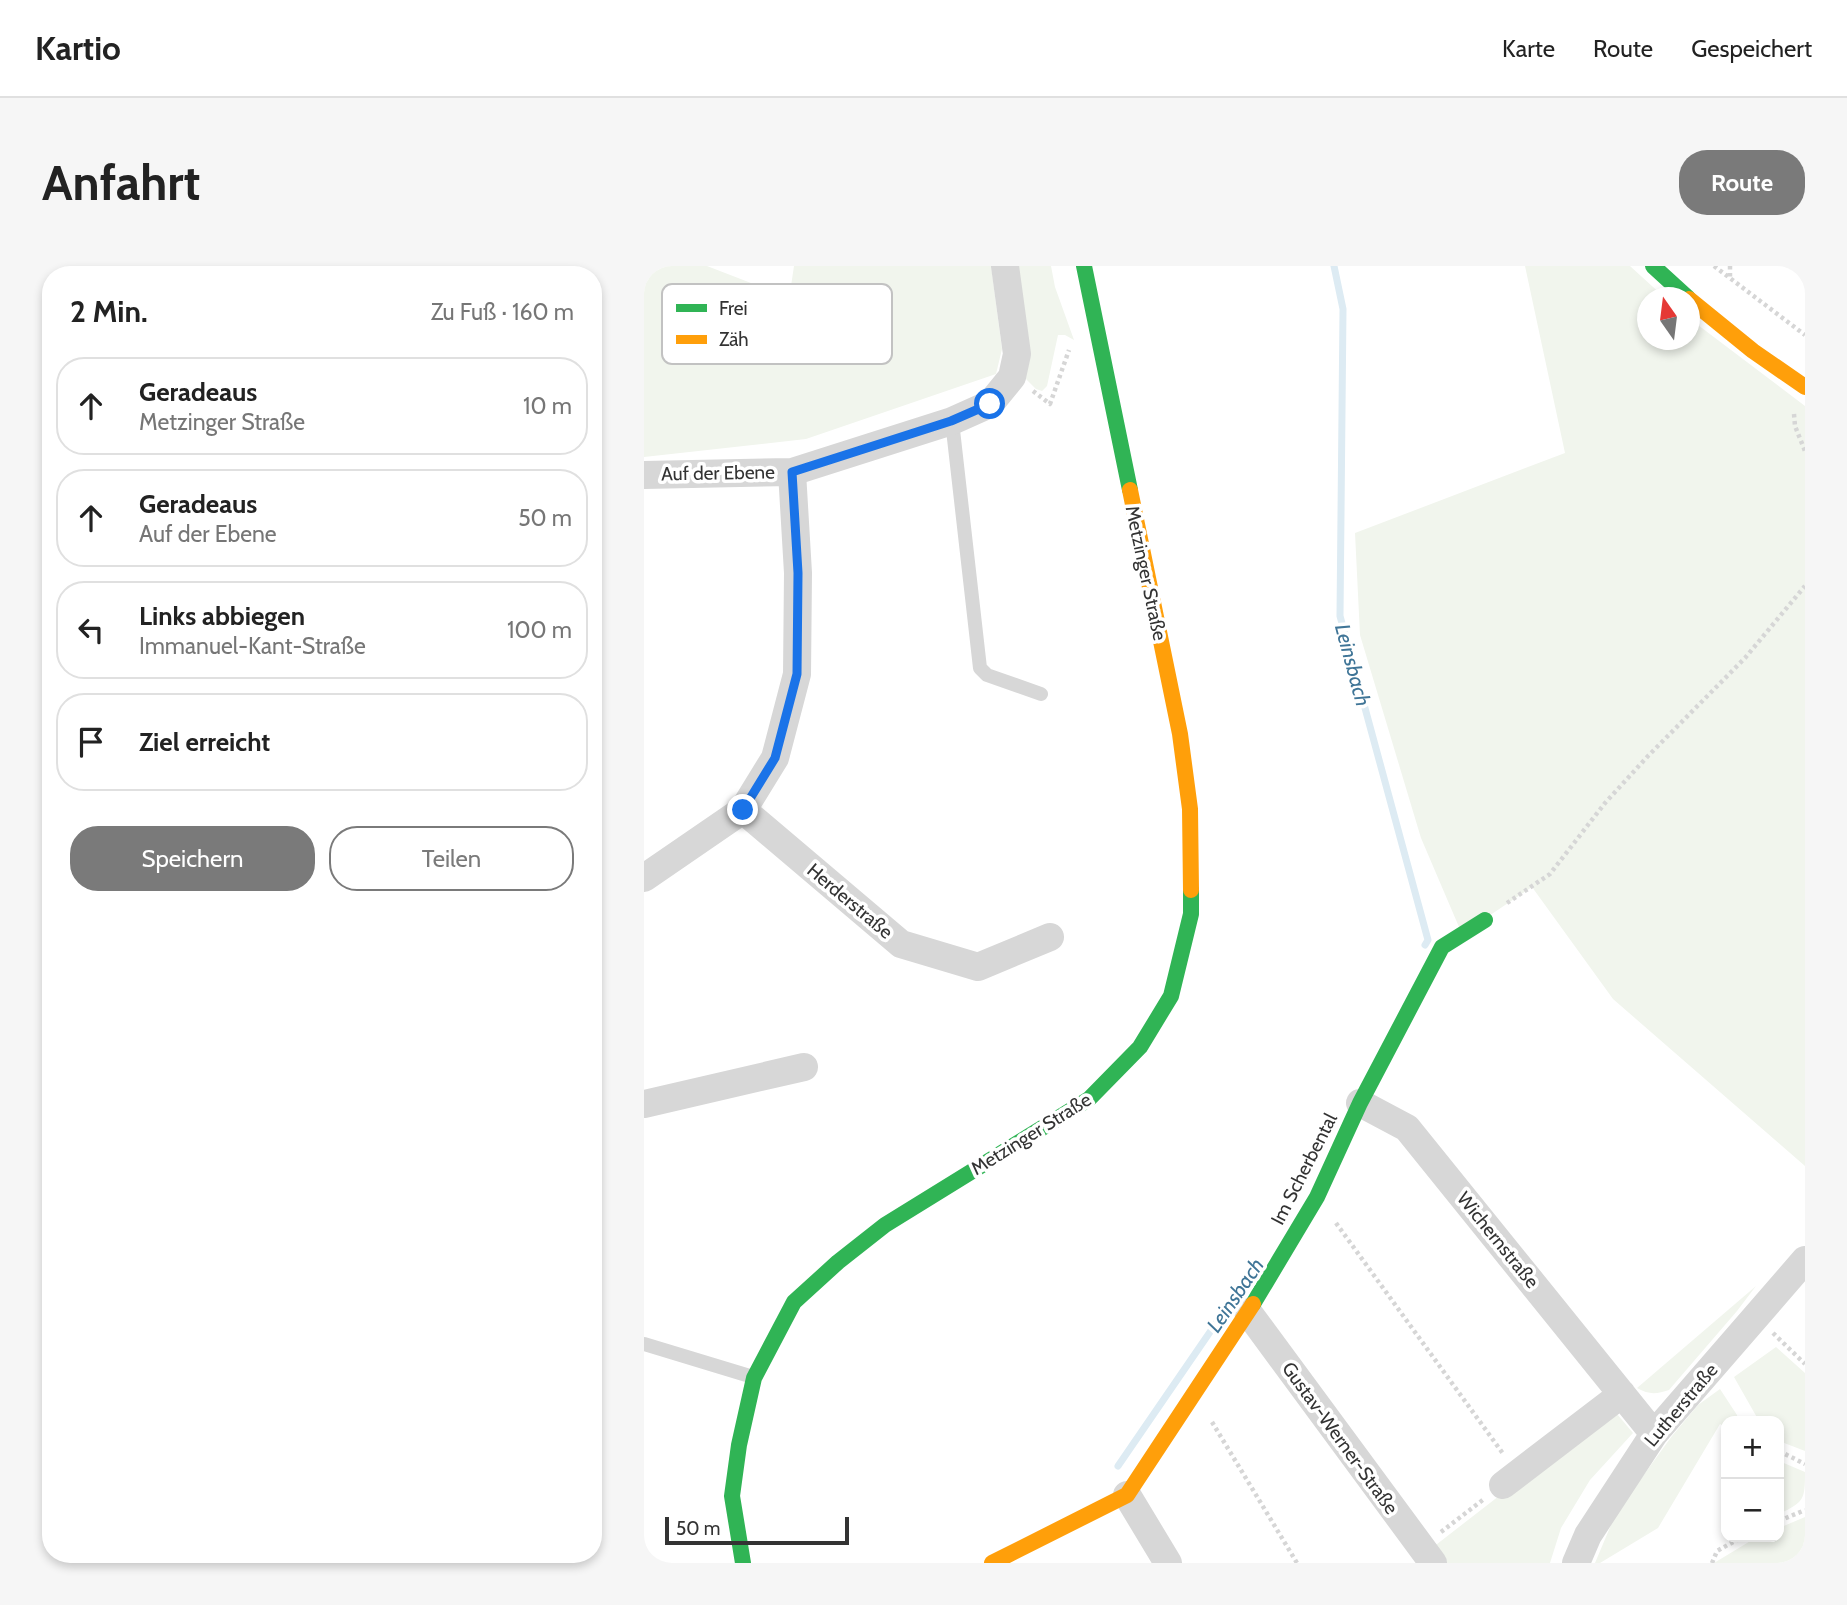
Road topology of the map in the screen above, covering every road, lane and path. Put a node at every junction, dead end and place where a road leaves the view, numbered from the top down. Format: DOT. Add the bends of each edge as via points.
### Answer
graph roads {
  1 [pos="1005,266"];
  2 [pos="1084,266"];
  3 [pos="1653,266"];
  4 [pos="1714,266"];
  5 [pos="1730,266"];
  6 [pos="1730,279"];
  7 [pos="1677,287"];
  8 [pos="1700,307"];
  9 [pos="1805,335"];
  10 [pos="1103,367"];
  11 [pos="1012,377"];
  12 [pos="1805,387"];
  13 [pos="951,421"];
  14 [pos="792,472"];
  15 [pos="644,475"];
  16 [pos="1805,586"];
  17 [pos="1041,694"];
  18 [pos="743,810"];
  19 [pos="644,878"];
  20 [pos="1485,920"];
  21 [pos="1050,937"];
  22 [pos="804,1067"];
  23 [pos="1360,1103"];
  24 [pos="644,1104"];
  25 [pos="1317,1197"];
  26 [pos="1805,1260"];
  27 [pos="1248,1312"];
  28 [pos="1756,1317"];
  29 [pos="644,1345"];
  30 [pos="1805,1363"];
  31 [pos="754,1378"];
  32 [pos="1194,1391"];
  33 [pos="1622,1394"];
  34 [pos="1654,1434"];
  35 [pos="1784,1454"];
  36 [pos="1805,1464"];
  37 [pos="1510,1480"];
  38 [pos="1127,1494"];
  39 [pos="1805,1510"];
  40 [pos="1784,1519"];
  41 [pos="1733,1542"];
  42 [pos="1427,1555"];
  43 [pos="998,1562"];
  44 [pos="743,1563"];
  45 [pos="1168,1563"];
  46 [pos="1297,1563"];
  47 [pos="1576,1563"];
  48 [pos="1712,1563"];
  1 -- 11 [label="street" via="1017,354"];
  2 -- 10 [label="main road, Metzinger Straße"];
  3 -- 7 [label="main road"];
  4 -- 6 [label="path"];
  5 -- 6 [label="path"];
  6 -- 9 [label="path"];
  8 -- 12 [label="main road"];
  10 -- 11 [label="path" via="1071,345 1050,404"];
  10 -- 31 [label="main road, Metzinger Straße" via="1180,734 1190,809 1191,914 1171,996 1140,1047 1089,1099 885,1225 820,1278 794,1302"];
  11 -- 13 [label="street" via="990,404"];
  13 -- 14 [label="street, Auf der Ebene"];
  13 -- 17 [label="lane" via="980,668 987,675"];
  14 -- 15 [label="street, Auf der Ebene"];
  14 -- 18 [label="street" via="797,674 775,758"];
  16 -- 20 [label="path" via="1745,658 1605,803 1550,874"];
  18 -- 19 [label="street"];
  18 -- 21 [label="street, Herderstraße" via="901,944 978,967"];
  20 -- 23 [label="main road, Im Scherbental" via="1442,947"];
  22 -- 24 [label="street"];
  23 -- 25 [label="main road, Im Scherbental"];
  23 -- 33 [label="street, Wichernstraße" via="1407,1128"];
  25 -- 27 [label="main road, Im Scherbental"];
  25 -- 37 [label="path"];
  26 -- 28 [label="street, Lutherstraße"];
  27 -- 32 [label="main road, Im Scherbental"];
  27 -- 42 [label="street, Gustav-Werner-Straße"];
  28 -- 30 [label="path"];
  28 -- 34 [label="street, Lutherstraße"];
  29 -- 31 [label="lane"];
  31 -- 44 [label="main road, Metzinger Straße" via="732,1496"];
  32 -- 38 [label="main road, Im Scherbental"];
  32 -- 46 [label="path"];
  33 -- 34 [label="street, Wichernstraße"];
  33 -- 37 [label="street"];
  34 -- 47 [label="street, Lutherstraße" via="1588,1535"];
  35 -- 36 [label="path"];
  37 -- 42 [label="path"];
  38 -- 43 [label="main road, Im Scherbental"];
  38 -- 45 [label="street"];
  39 -- 40 [label="path"];
  41 -- 48 [label="path" via="1717,1551"];
}
